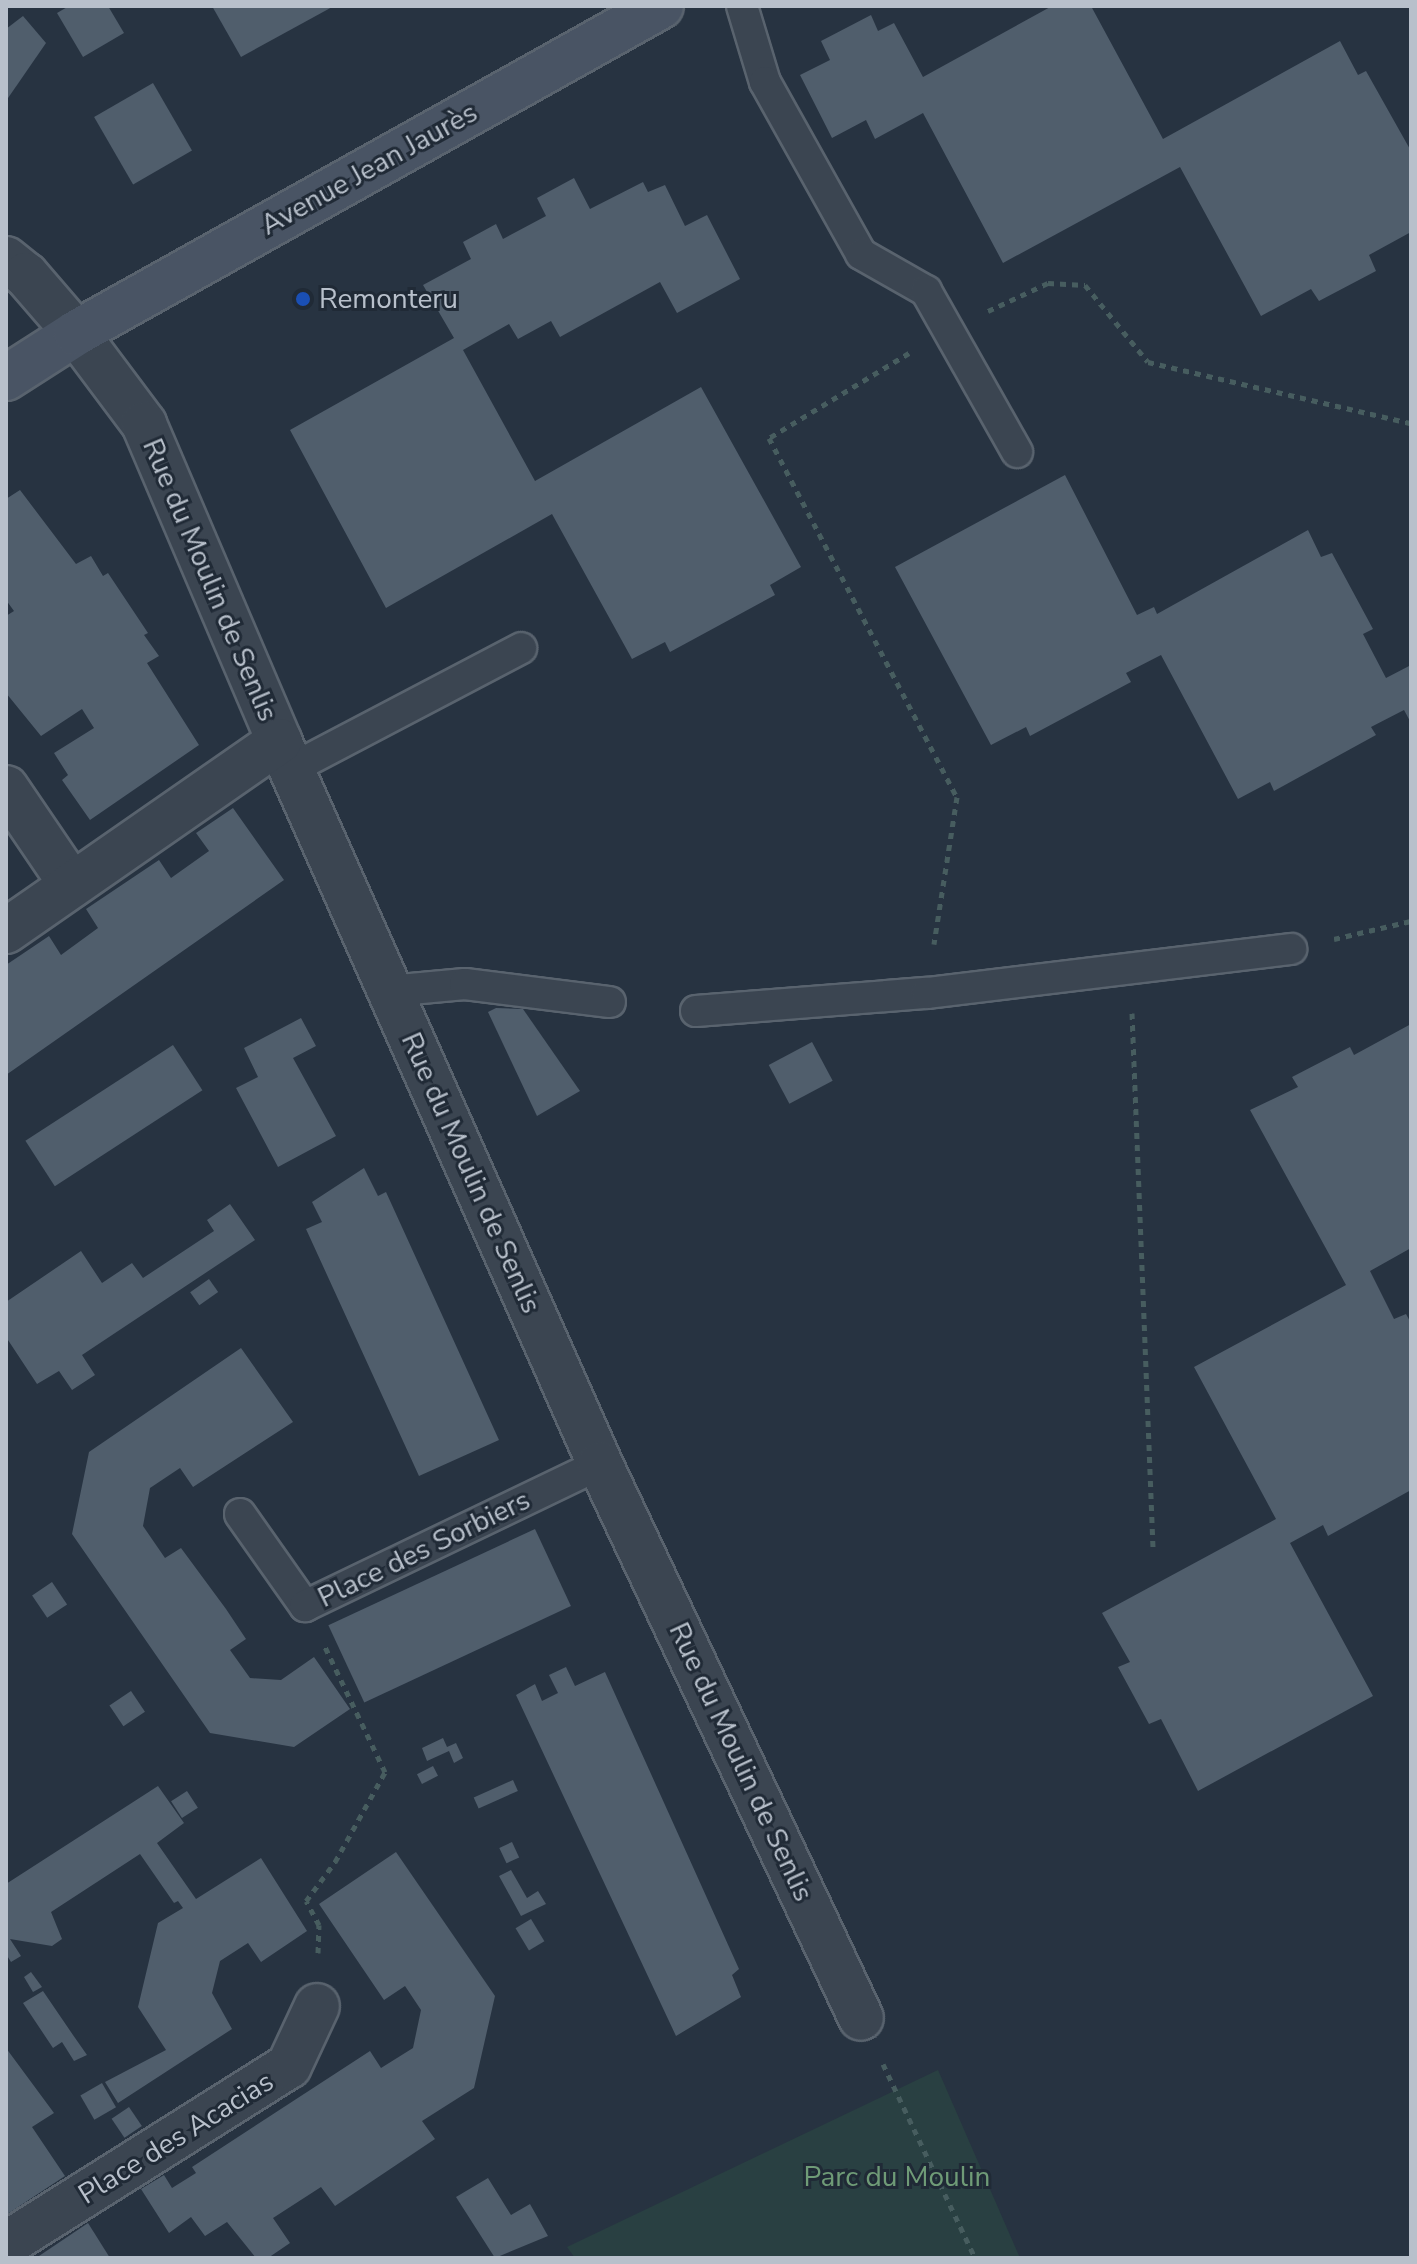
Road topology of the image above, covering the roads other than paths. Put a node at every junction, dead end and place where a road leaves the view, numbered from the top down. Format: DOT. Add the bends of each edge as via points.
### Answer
graph roads {
  1 [pos="661,6"];
  2 [pos="742,6"];
  3 [pos="6,259"];
  4 [pos="76,333"];
  5 [pos="6,378"];
  6 [pos="1017,452"];
  7 [pos="521,648"];
  8 [pos="285,755"];
  9 [pos="6,788"];
  10 [pos="72,885"];
  11 [pos="6,931"];
  12 [pos="1291,949"];
  13 [pos="389,991"];
  14 [pos="610,1002"];
  15 [pos="696,1011"];
  16 [pos="600,1464"];
  17 [pos="240,1514"];
  18 [pos="317,2006"];
  19 [pos="861,2018"];
  20 [pos="6,2244"];
  1 -- 4 [label="street, Avenue Jean Jaurès"];
  2 -- 6 [label="lane" via="765,82 861,254 926,291"];
  3 -- 4 [label="street, Rue du Moulin de Senlis"];
  4 -- 5 [label="street, Avenue Jean Jaurès"];
  4 -- 8 [label="street, Rue du Moulin de Senlis" via="144,424"];
  7 -- 8 [label="lane"];
  8 -- 10 [label="street"];
  8 -- 13 [label="street, Rue du Moulin de Senlis"];
  9 -- 10 [label="street"];
  10 -- 11 [label="street"];
  12 -- 15 [label="lane" via="927,993"];
  13 -- 14 [label="lane" via="465,984"];
  13 -- 16 [label="street, Rue du Moulin de Senlis"];
  16 -- 17 [label="lane, Place des Sorbiers" via="305,1606"];
  16 -- 19 [label="street, Rue du Moulin de Senlis"];
  18 -- 20 [label="street, Place des Acacias" via="289,2066"];
}
